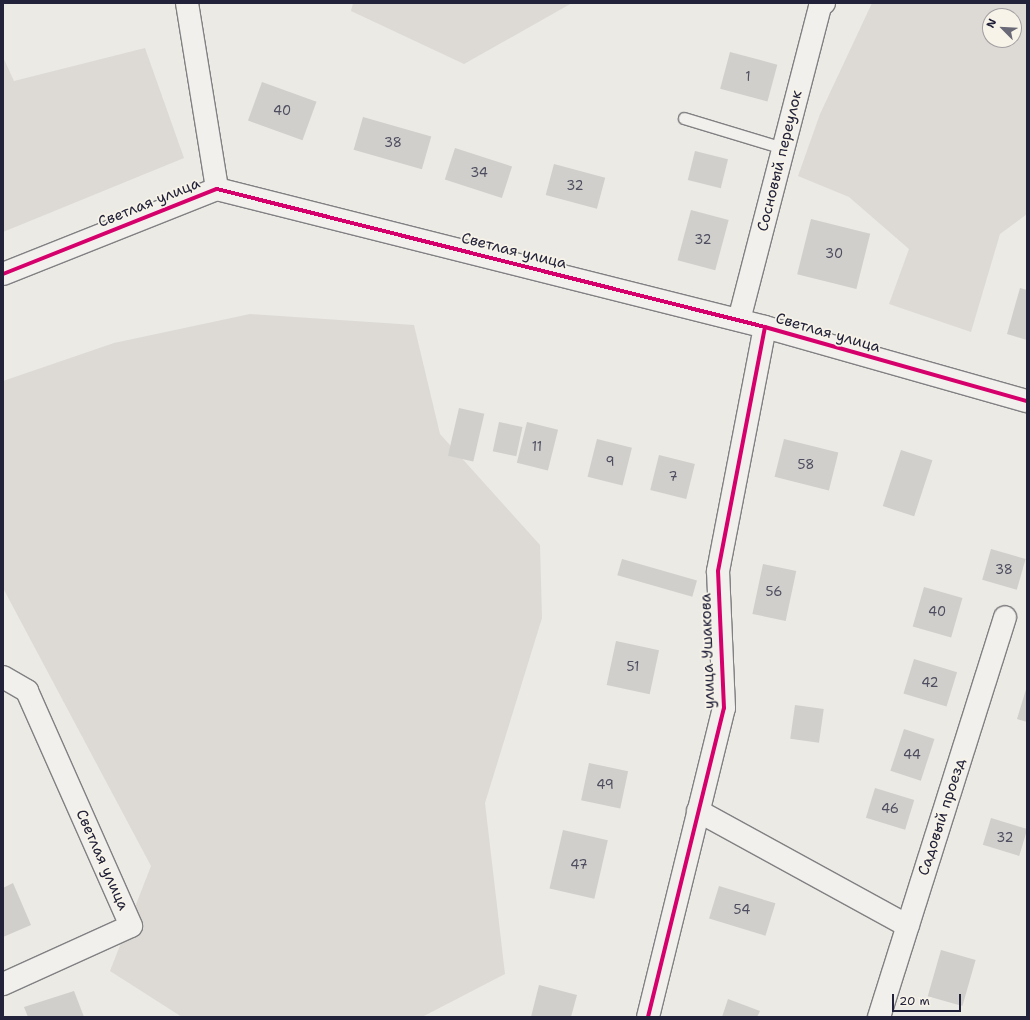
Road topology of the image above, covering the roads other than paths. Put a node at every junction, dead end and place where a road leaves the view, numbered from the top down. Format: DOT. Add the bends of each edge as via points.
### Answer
graph roads {
  1 [pos="188,3"];
  2 [pos="824,3"];
  3 [pos="684,118"];
  4 [pos="783,148"];
  5 [pos="217,189"];
  6 [pos="3,274"];
  7 [pos="739,320"];
  8 [pos="765,327"];
  9 [pos="1027,401"];
  10 [pos="1005,618"];
  11 [pos="3,677"];
  12 [pos="698,811"];
  13 [pos="908,926"];
  14 [pos="3,984"];
  15 [pos="648,1017"];
  16 [pos="879,1017"];
  1 -- 5 [label="street"];
  2 -- 4 [label="street, Сосновый переулок" via="820,6"];
  3 -- 4 [label="lane"];
  4 -- 7 [label="street, Сосновый переулок"];
  5 -- 6 [label="street, Светлая улица"];
  5 -- 7 [label="street, Светлая улица"];
  7 -- 8 [label="street, Светлая улица"];
  8 -- 9 [label="street, Светлая улица"];
  8 -- 12 [label="street, улица Ушакова" via="718,571 724,708"];
  10 -- 13 [label="street, Садовый проезд"];
  11 -- 14 [label="street, Светлая улица" via="27,691 131,926"];
  12 -- 13 [label="street"];
  12 -- 15 [label="street, улица Ушакова"];
  13 -- 16 [label="street, Садовый проезд"];
}
